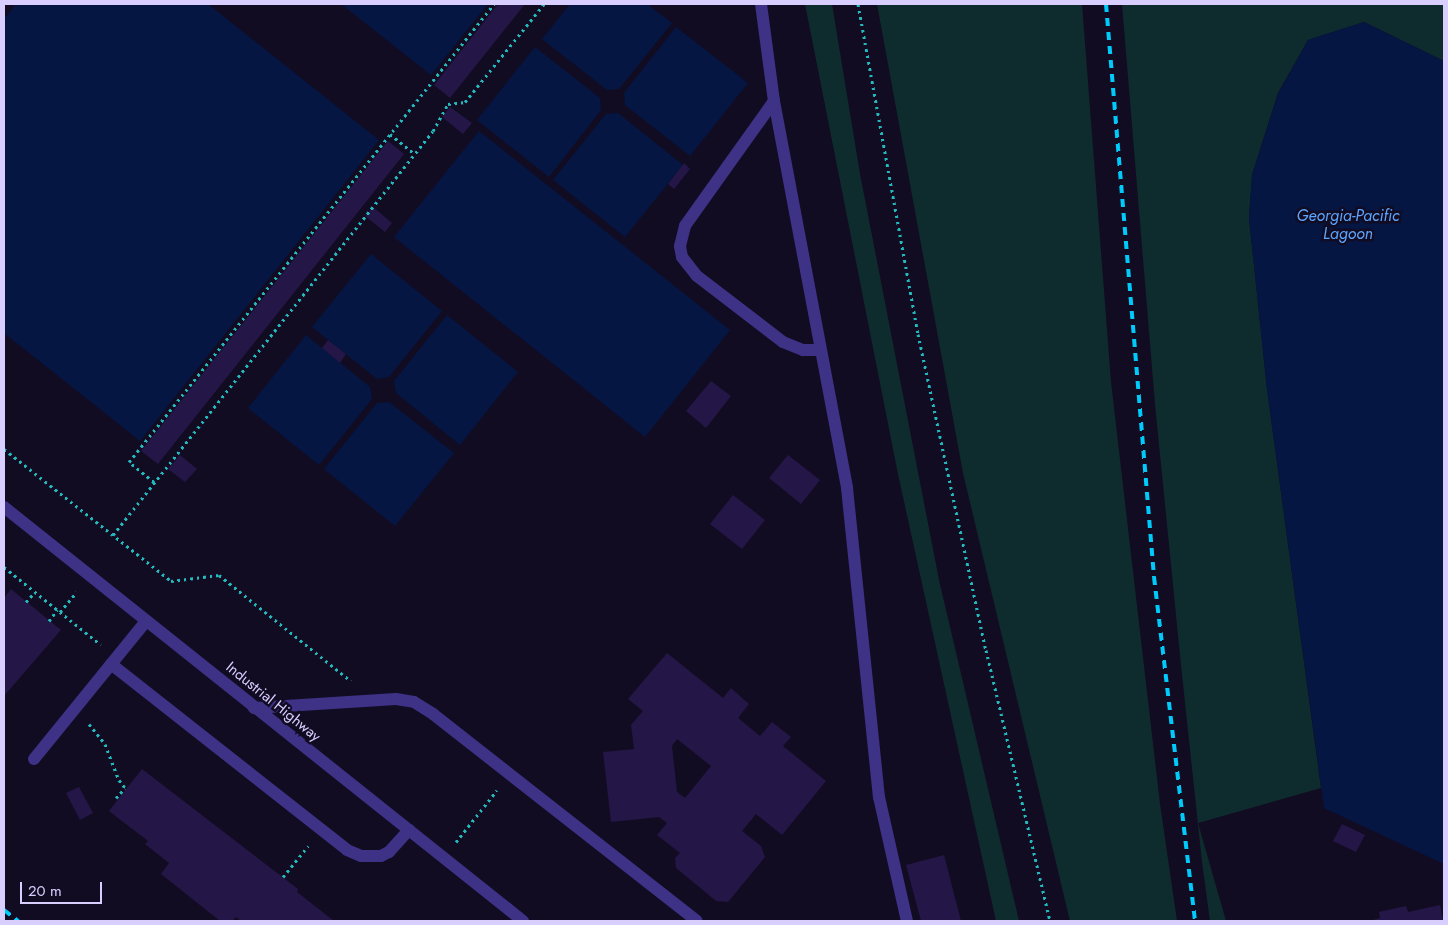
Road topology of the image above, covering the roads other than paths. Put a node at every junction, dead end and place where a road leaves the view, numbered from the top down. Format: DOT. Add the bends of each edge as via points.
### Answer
graph roads {
  1 [pos="761,4"];
  2 [pos="774,101"];
  3 [pos="820,350"];
  4 [pos="4,507"];
  5 [pos="146,621"];
  6 [pos="114,661"];
  7 [pos="254,708"];
  8 [pos="34,759"];
  9 [pos="409,830"];
  10 [pos="523,921"];
  11 [pos="697,921"];
  12 [pos="907,921"];
  1 -- 2 [label="street"];
  2 -- 3 [label="street"];
  2 -- 3 [label="street" via="685,226 680,246 682,257 697,276 782,342 803,350"];
  3 -- 12 [label="street" via="847,488 879,797"];
  4 -- 5 [label="street, Industrial Highway"];
  5 -- 6 [label="street"];
  5 -- 7 [label="street, Industrial Highway"];
  6 -- 8 [label="street"];
  6 -- 9 [label="street" via="347,850 374,857 389,852"];
  7 -- 9 [label="street, Industrial Highway"];
  7 -- 11 [label="street" via="375,700 405,700 424,707"];
  9 -- 10 [label="street, Industrial Highway"];
}
